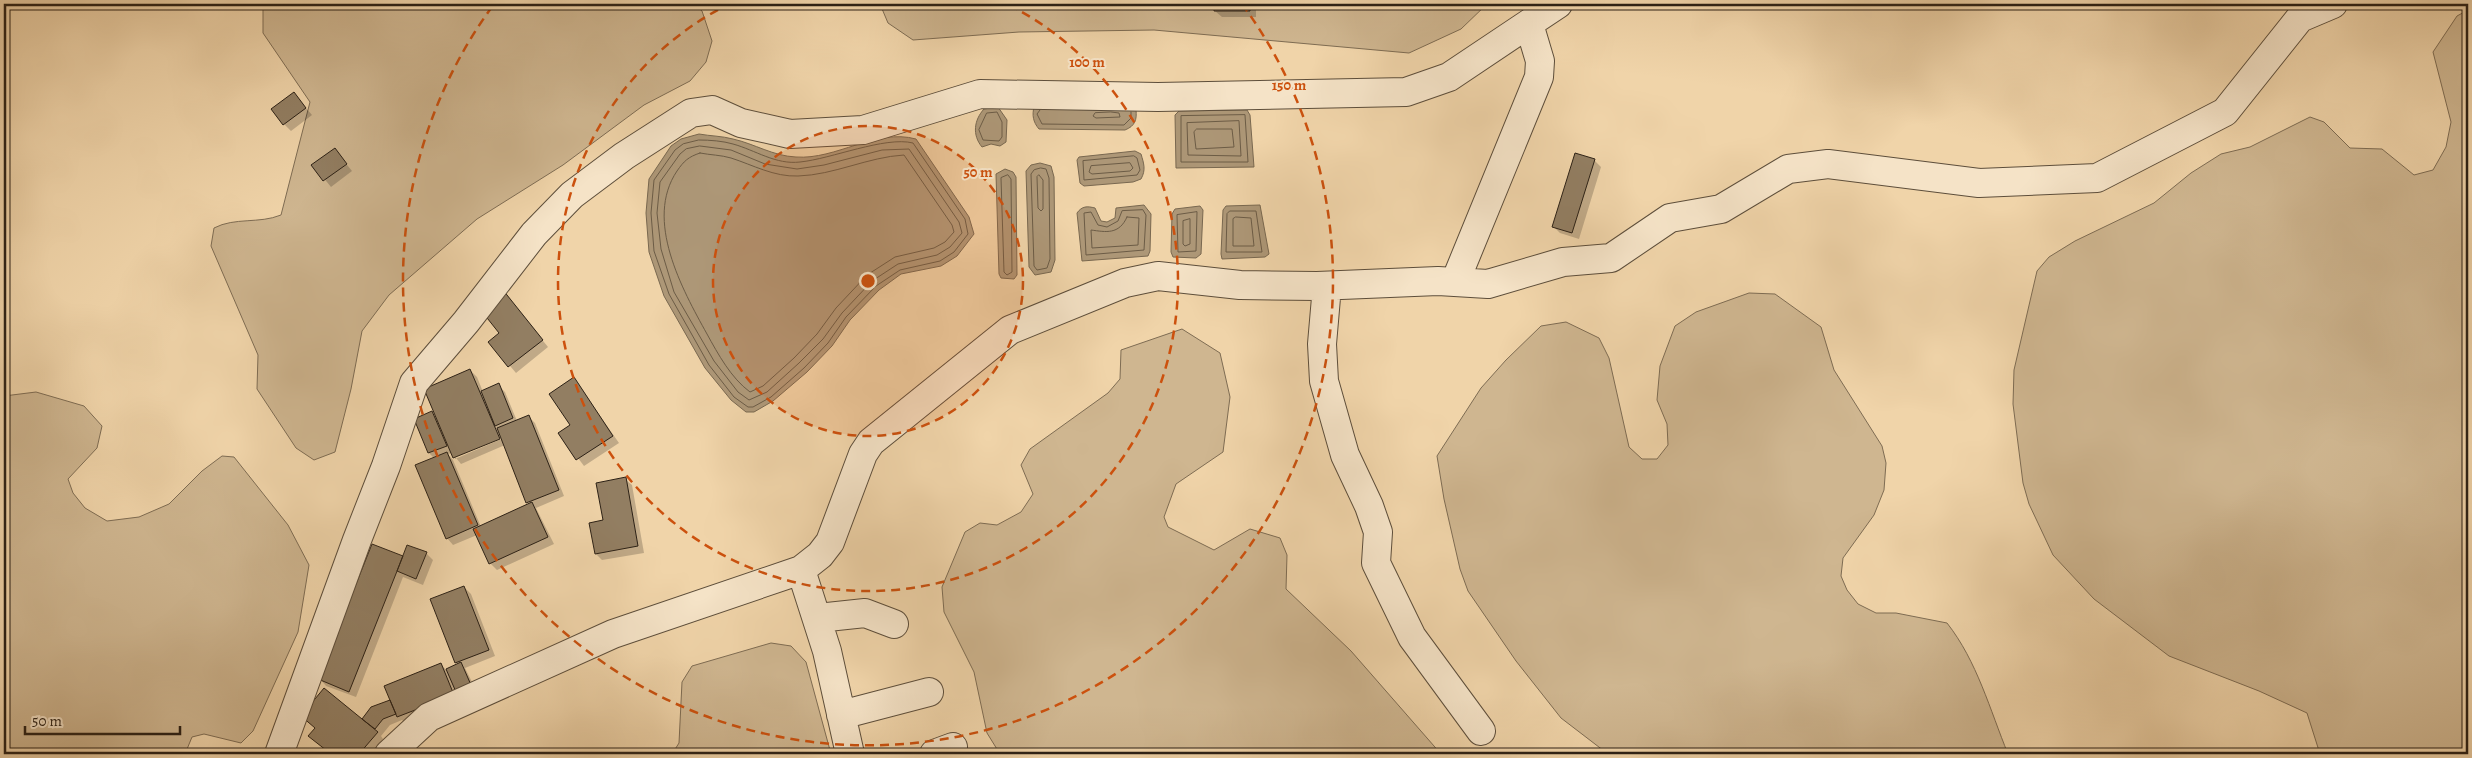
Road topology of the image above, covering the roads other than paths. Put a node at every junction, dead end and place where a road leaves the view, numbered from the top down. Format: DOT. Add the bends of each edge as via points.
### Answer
graph roads {
  1 [pos="1558,4"];
  2 [pos="2332,4"];
  3 [pos="1528,24"];
  4 [pos="1455,282"];
  5 [pos="1327,286"];
  6 [pos="801,570"];
  7 [pos="818,618"];
  8 [pos="894,624"];
  9 [pos="929,692"];
  10 [pos="842,715"];
  11 [pos="1481,731"];
  12 [pos="279,754"];
  13 [pos="390,754"];
  14 [pos="850,754"];
  1 -- 3 [label="street"];
  2 -- 4 [label="street" via="2300,18 2225,112 2097,178 1979,183 1828,164 1788,169 1721,209 1670,218 1611,258 1563,262 1488,284"];
  3 -- 4 [label="street" via="1540,61 1539,77"];
  3 -- 12 [label="street" via="1449,77 1406,92 1158,97 980,94 863,130 790,134 741,123 712,110 691,112 624,156 572,196 534,234 414,383"];
  4 -- 5 [label="street" via="1438,280"];
  5 -- 6 [label="street" via="1240,285 1158,276 1125,284 1010,330 871,442 863,454 830,542"];
  5 -- 11 [label="street" via="1322,344 1324,380 1345,455 1378,532 1376,564 1412,637"];
  6 -- 7 [label="street"];
  6 -- 13 [label="street" via="604,638 429,717"];
  7 -- 8 [label="street" via="865,613"];
  7 -- 10 [label="street"];
  9 -- 10 [label="street"];
  10 -- 14 [label="street"];
}
